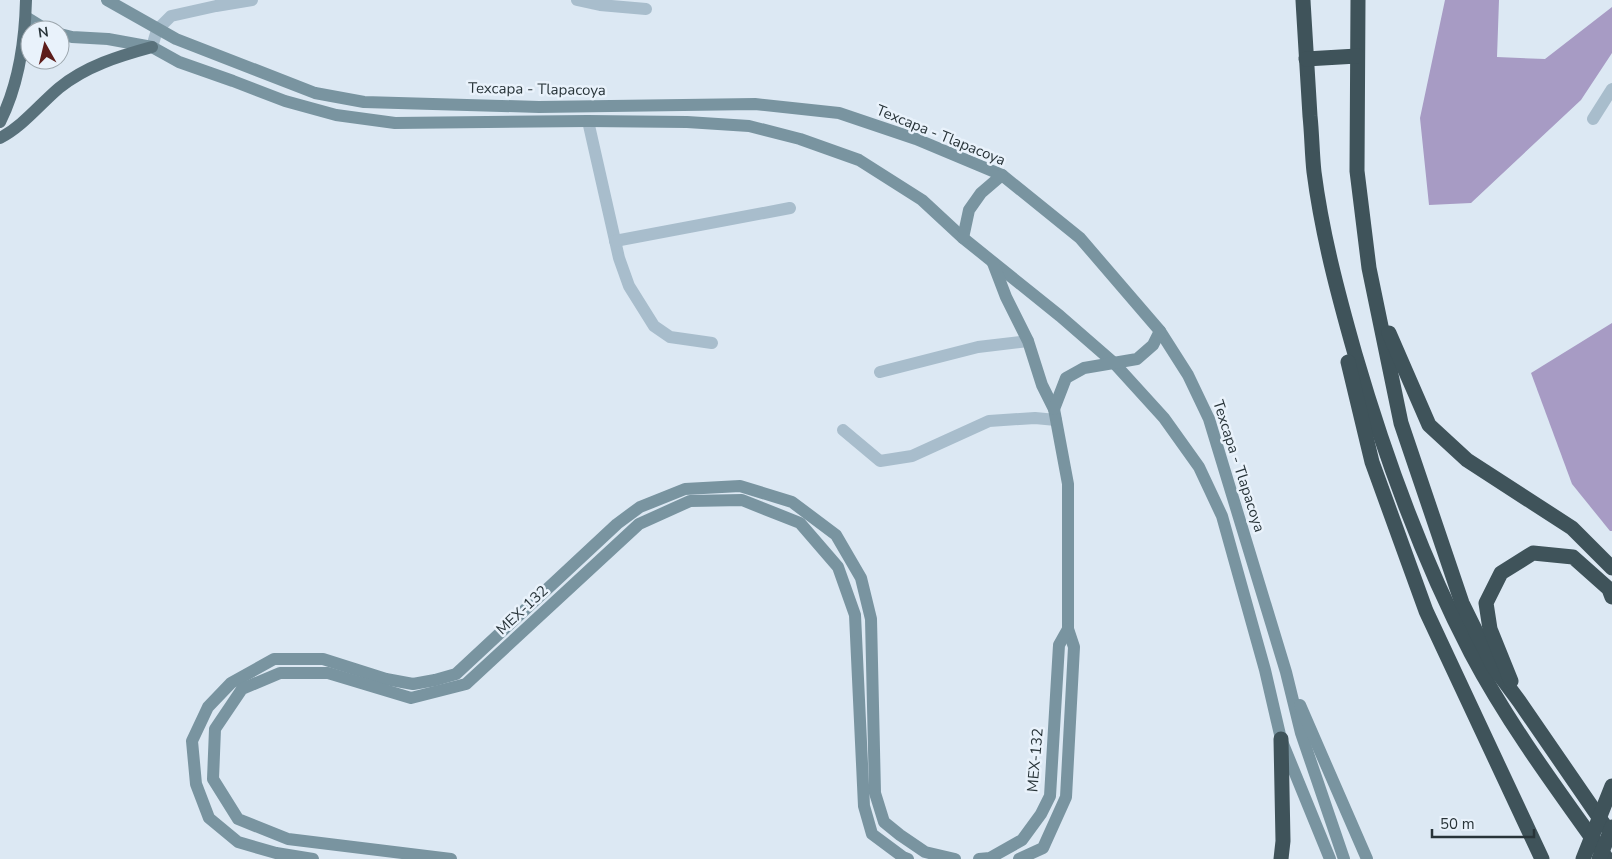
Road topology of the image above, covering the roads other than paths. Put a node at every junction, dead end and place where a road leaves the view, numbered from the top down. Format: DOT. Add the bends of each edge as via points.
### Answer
graph roads {
  1 [pos="26,0"];
  2 [pos="108,0"];
  3 [pos="252,0"];
  4 [pos="576,0"];
  5 [pos="1303,0"];
  6 [pos="1358,0"];
  7 [pos="646,9"];
  8 [pos="26,17"];
  9 [pos="31,20"];
  10 [pos="157,30"];
  11 [pos="70,36"];
  12 [pos="152,47"];
  13 [pos="1357,56"];
  14 [pos="1306,59"];
  15 [pos="1612,89"];
  16 [pos="1593,119"];
  17 [pos="588,121"];
  18 [pos="0,122"];
  19 [pos="0,138"];
  20 [pos="1002,175"];
  21 [pos="790,208"];
  22 [pos="963,238"];
  23 [pos="615,241"];
  24 [pos="993,263"];
  25 [pos="1334,280"];
  26 [pos="1376,304"];
  27 [pos="1160,331"];
  28 [pos="1028,341"];
  29 [pos="712,343"];
  30 [pos="1114,363"];
  31 [pos="880,372"];
  32 [pos="1055,415"];
  33 [pos="843,430"];
  34 [pos="1612,568"];
  35 [pos="1612,597"];
  36 [pos="1068,629"];
  37 [pos="1286,672"];
  38 [pos="1519,701"];
  39 [pos="1281,739"];
  40 [pos="1612,786"];
  41 [pos="1612,827"];
  42 [pos="1612,836"];
  43 [pos="313,859"];
  44 [pos="451,859"];
  45 [pos="908,859"];
  46 [pos="955,859"];
  47 [pos="979,859"];
  48 [pos="1019,859"];
  49 [pos="1281,859"];
  50 [pos="1330,859"];
  51 [pos="1344,859"];
  52 [pos="1367,859"];
  53 [pos="1542,859"];
  54 [pos="1583,859"];
  55 [pos="1599,859"];
  56 [pos="1607,859"];
  1 -- 8 [label="main road"];
  2 -- 10 [label="main road, Texcapa - Tlapacoya"];
  3 -- 10 [label="street" via="171,16"];
  4 -- 7 [label="street"];
  5 -- 14 [label="highway"];
  6 -- 13 [label="highway"];
  8 -- 9 [label="main road"];
  8 -- 18 [label="main road" via="18,74"];
  10 -- 12 [label="street"];
  10 -- 20 [label="main road, Texcapa - Tlapacoya" via="315,94 364,102 539,107 755,104 839,113 916,139"];
  11 -- 12 [label="main road, Texcapa - Tlapacoya"];
  12 -- 17 [label="main road, Texcapa - Tlapacoya" via="179,62 285,101 336,115 395,123"];
  12 -- 19 [label="main road" via="92,66 60,87 11,132"];
  13 -- 14 [label="highway"];
  13 -- 26 [label="highway" via="1357,171"];
  14 -- 25 [label="highway" via="1314,172"];
  15 -- 16 [label="street"];
  17 -- 22 [label="main road, Texcapa - Tlapacoya" via="749,126 800,139 859,160 922,200"];
  17 -- 23 [label="street"];
  20 -- 22 [label="main road" via="981,193 968,210"];
  20 -- 27 [label="main road, Texcapa - Tlapacoya" via="1080,238"];
  21 -- 23 [label="street"];
  22 -- 24 [label="main road, Texcapa - Tlapacoya"];
  23 -- 29 [label="street" via="629,286 654,326 670,337"];
  24 -- 28 [label="main road, MEX-132"];
  24 -- 30 [label="main road, Texcapa - Tlapacoya"];
  25 -- 53 [label="highway" via="1336,314 1372,462 1426,611"];
  25 -- 56 [label="highway" via="1388,460 1440,590 1498,699"];
  26 -- 34 [label="highway" via="1429,425 1467,460 1572,528"];
  26 -- 38 [label="highway" via="1401,423 1462,603 1493,666"];
  27 -- 30 [label="main road" via="1153,345 1137,359"];
  27 -- 37 [label="main road, Texcapa - Tlapacoya" via="1188,375 1209,419"];
  28 -- 31 [label="street" via="978,347"];
  28 -- 32 [label="main road, MEX-132"];
  30 -- 32 [label="main road" via="1084,368 1066,378"];
  30 -- 39 [label="main road, Texcapa - Tlapacoya" via="1164,418 1199,468 1222,516 1266,670"];
  32 -- 33 [label="street" via="989,421 912,456 880,460"];
  32 -- 36 [label="main road, MEX-132" via="1068,484"];
  35 -- 38 [label="highway" via="1609,589 1573,557 1533,553 1501,574 1486,603 1490,629"];
  36 -- 47 [label="main road, MEX-132" via="1059,644 1050,796 1022,840 990,858"];
  36 -- 48 [label="main road, MEX-132" via="1074,647 1066,797 1043,848"];
  37 -- 51 [label="main road, Texcapa - Tlapacoya" via="1301,733"];
  37 -- 52 [label="main road"];
  38 -- 42 [label="highway"];
  39 -- 49 [label="highway"];
  39 -- 50 [label="main road, Texcapa - Tlapacoya"];
  40 -- 54 [label="highway, bridge"];
  41 -- 55 [label="highway, bridge"];
  43 -- 46 [label="main road, MEX-132" via="238,842 209,818 196,784 192,741 208,707 231,683 274,659 323,659 386,680 413,684 456,674 617,524 640,507 685,489 740,486 792,502 836,535 861,578 871,619 875,793 884,822 925,852"];
  44 -- 45 [label="main road, MEX-132" via="288,839 238,819 213,779 215,729 242,689 280,673 328,673 411,698 466,684 639,524 690,501 742,500 800,523 838,567 855,615 864,806 872,834"];
}
